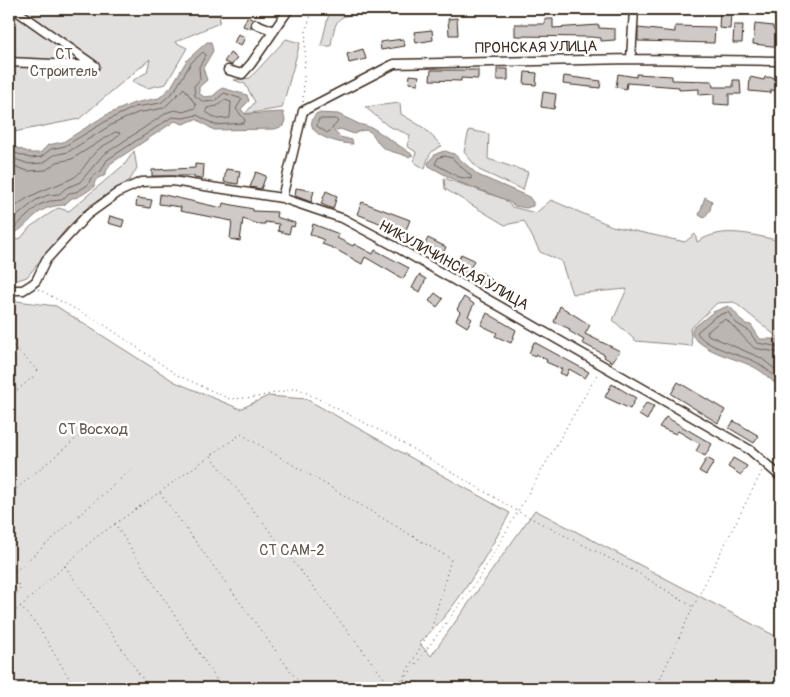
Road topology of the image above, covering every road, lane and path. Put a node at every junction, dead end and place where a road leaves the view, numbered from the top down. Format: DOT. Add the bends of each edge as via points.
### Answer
graph roads {
  1 [pos="14,9"];
  2 [pos="289,9"];
  3 [pos="313,9"];
  4 [pos="634,9"];
  5 [pos="256,24"];
  6 [pos="274,31"];
  7 [pos="631,59"];
  8 [pos="781,61"];
  9 [pos="9,62"];
  10 [pos="228,70"];
  11 [pos="302,111"];
  12 [pos="282,198"];
  13 [pos="31,285"];
  14 [pos="9,290"];
  15 [pos="9,342"];
  16 [pos="603,364"];
  17 [pos="9,398"];
  18 [pos="91,426"];
  19 [pos="210,456"];
  20 [pos="766,463"];
  21 [pos="133,468"];
  22 [pos="781,477"];
  23 [pos="160,492"];
  24 [pos="9,495"];
  25 [pos="519,512"];
  26 [pos="115,524"];
  27 [pos="65,566"];
  28 [pos="9,572"];
  29 [pos="11,575"];
  30 [pos="9,600"];
  31 [pos="19,606"];
  32 [pos="693,608"];
  33 [pos="9,617"];
  34 [pos="75,688"];
  35 [pos="149,688"];
  36 [pos="222,688"];
  37 [pos="303,688"];
  38 [pos="392,688"];
  39 [pos="398,688"];
  40 [pos="656,688"];
  1 -- 9 [label="street" via="95,66"];
  2 -- 6 [label="street"];
  3 -- 11 [label="path" via="306,30"];
  4 -- 7 [label="street"];
  5 -- 6 [label="street"];
  6 -- 10 [label="street" via="242,74"];
  7 -- 8 [label="street, ПРОНСКАЯ УЛИЦА"];
  7 -- 11 [label="street, ПРОНСКАЯ УЛИЦА" via="394,64"];
  11 -- 12 [label="street"];
  12 -- 13 [label="street, НИКУЛИЧИНСКАЯ УЛИЦА" via="172,181 141,182 119,192 87,215 50,256"];
  12 -- 16 [label="street, НИКУЛИЧИНСКАЯ УЛИЦА" via="344,219"];
  13 -- 14 [label="street" via="23,290"];
  13 -- 25 [label="path" via="103,324 177,375 230,399 297,388 394,438"];
  15 -- 17 [label="path" via="39,372"];
  16 -- 20 [label="street, НИКУЛИЧИНСКАЯ УЛИЦА" via="750,450"];
  16 -- 25 [label="path"];
  18 -- 24 [label="path"];
  19 -- 23 [label="path"];
  19 -- 38 [label="path"];
  19 -- 39 [label="path" via="241,434 451,559 432,627"];
  20 -- 22 [label="street, НИКУЛИЧИНСКАЯ УЛИЦА"];
  20 -- 32 [label="path"];
  21 -- 29 [label="path"];
  23 -- 26 [label="path"];
  23 -- 37 [label="path"];
  25 -- 32 [label="path" via="638,573"];
  25 -- 39 [label="path" via="478,580"];
  26 -- 27 [label="path"];
  26 -- 36 [label="path"];
  27 -- 31 [label="path"];
  27 -- 35 [label="path"];
  28 -- 29 [label="path"];
  29 -- 30 [label="path" via="20,590"];
  31 -- 33 [label="path"];
  31 -- 34 [label="path" via="37,625"];
  32 -- 40 [label="path"];
}
